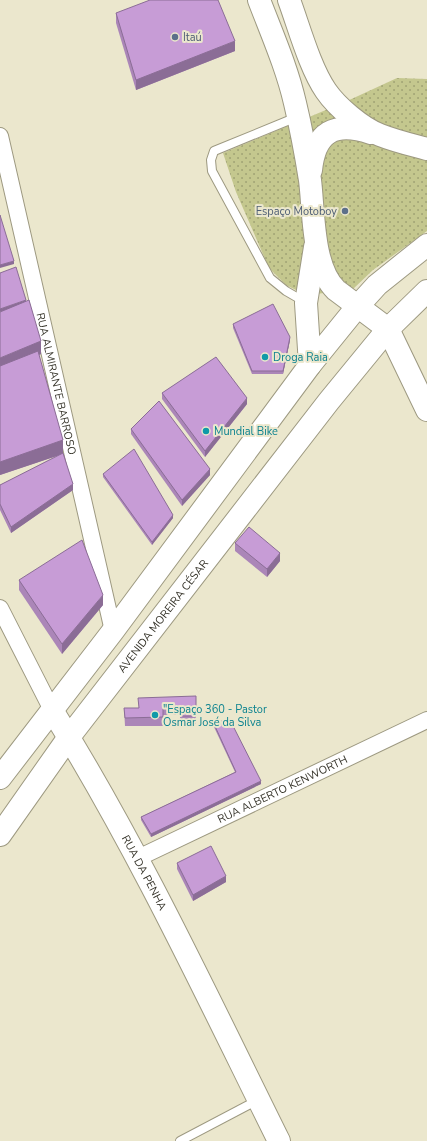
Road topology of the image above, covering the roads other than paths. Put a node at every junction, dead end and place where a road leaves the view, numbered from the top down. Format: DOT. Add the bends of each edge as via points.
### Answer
graph roads {
  1 [pos="259,0"];
  2 [pos="289,0"];
  3 [pos="298,117"];
  4 [pos="380,135"];
  5 [pos="0,136"];
  6 [pos="427,149"];
  7 [pos="310,179"];
  8 [pos="316,242"];
  9 [pos="427,245"];
  10 [pos="426,291"];
  11 [pos="306,303"];
  12 [pos="357,307"];
  13 [pos="388,329"];
  14 [pos="310,365"];
  15 [pos="427,410"];
  16 [pos="0,608"];
  17 [pos="113,631"];
  18 [pos="52,710"];
  19 [pos="427,720"];
  20 [pos="69,737"];
  21 [pos="0,778"];
  22 [pos="0,835"];
  23 [pos="138,858"];
  24 [pos="258,1100"];
  25 [pos="180,1141"];
  26 [pos="279,1141"];
  1 -- 3 [label="main road" via="289,81"];
  2 -- 4 [label="main road" via="326,91 352,118"];
  3 -- 7 [label="main road"];
  3 -- 11 [label="lane" via="214,151 211,160 212,171 270,278"];
  4 -- 6 [label="main road"];
  4 -- 7 [label="main road" via="350,128 329,131 316,145 312,156"];
  5 -- 17 [label="street, RUA ALMIRANTE BARROSO"];
  7 -- 8 [label="main road"];
  8 -- 11 [label="main road"];
  8 -- 12 [label="main road" via="330,284"];
  9 -- 12 [label="main road" via="377,285"];
  10 -- 13 [label="main road, AVENIDA MOREIRA CÉSAR"];
  11 -- 14 [label="main road"];
  12 -- 13 [label="main road"];
  12 -- 14 [label="main road"];
  13 -- 15 [label="main road"];
  13 -- 20 [label="main road, AVENIDA MOREIRA CÉSAR" via="329,401"];
  14 -- 17 [label="main road"];
  16 -- 18 [label="street, RUA DA PENHA"];
  17 -- 18 [label="main road"];
  18 -- 20 [label="main road, RUA DA PENHA"];
  18 -- 21 [label="main road"];
  19 -- 23 [label="street, RUA ALBERTO KENWORTH"];
  20 -- 22 [label="main road, AVENIDA MOREIRA CÉSAR"];
  20 -- 23 [label="main road, RUA DA PENHA"];
  23 -- 24 [label="main road, RUA DA PENHA"];
  24 -- 25 [label="lane"];
  24 -- 26 [label="main road, RUA DA PENHA"];
}
